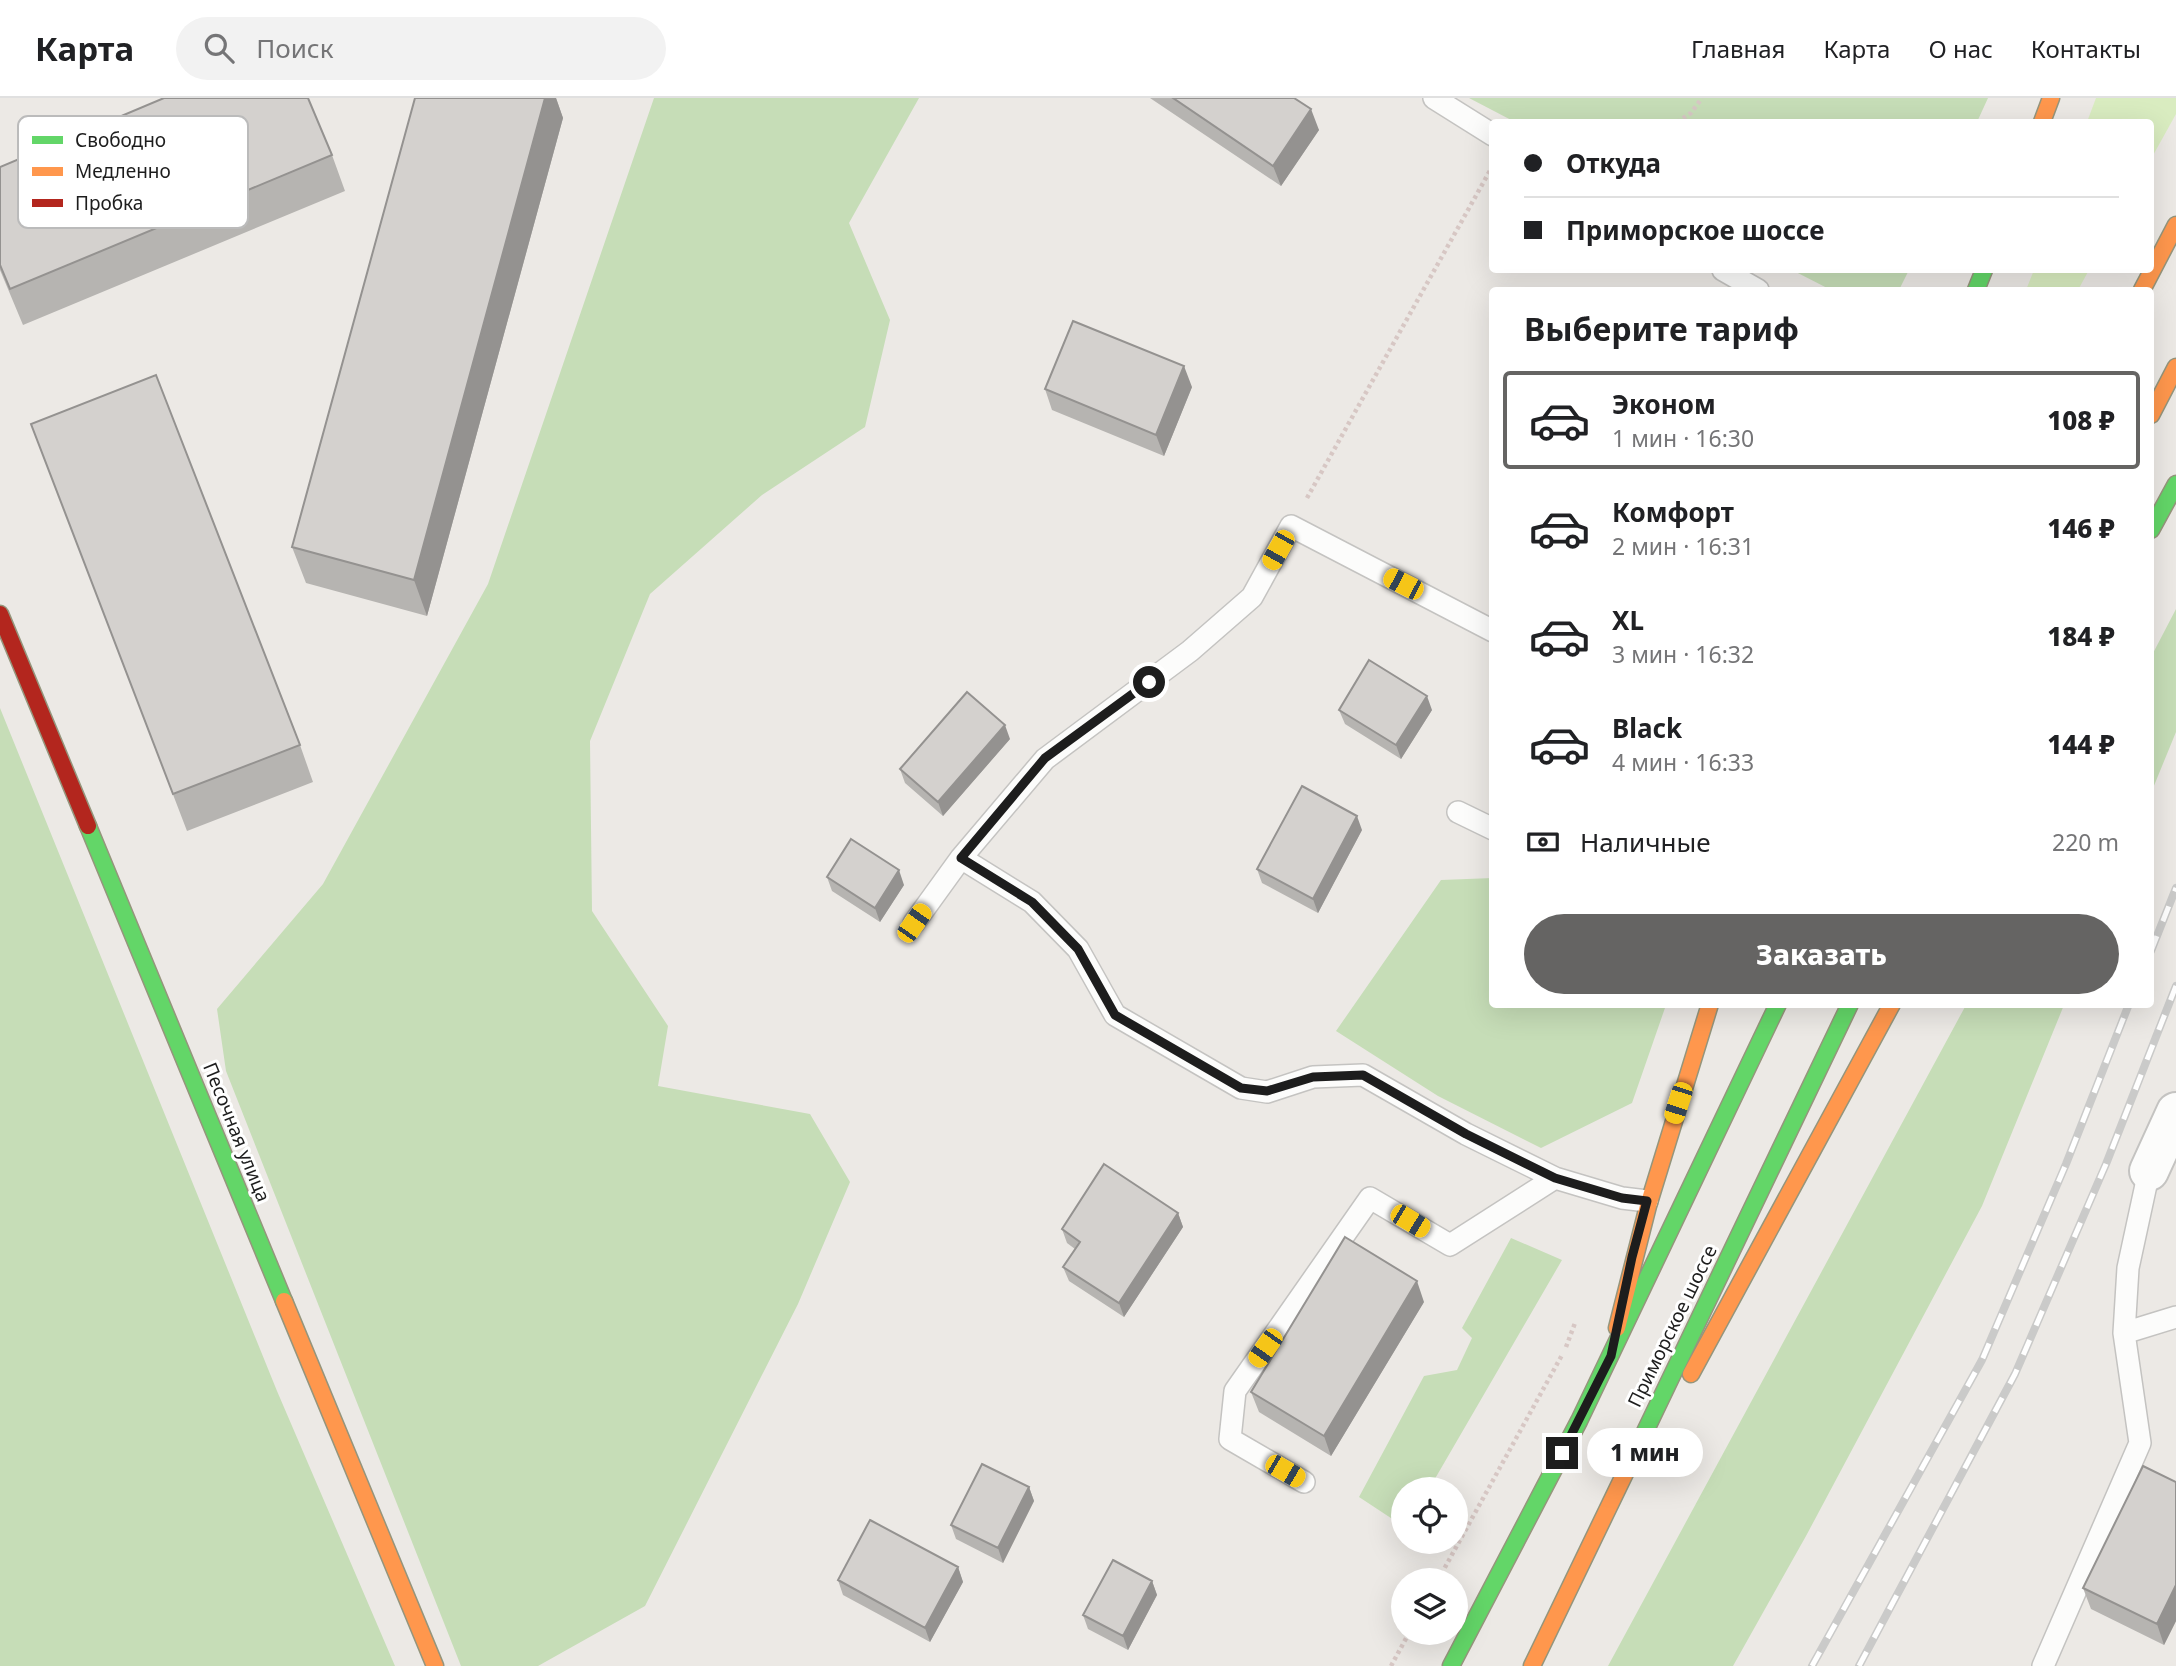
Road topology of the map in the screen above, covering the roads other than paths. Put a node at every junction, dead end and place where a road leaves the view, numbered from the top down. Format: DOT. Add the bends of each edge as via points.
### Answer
graph roads {
  1 [pos="1434,98"];
  2 [pos="2051,98"];
  3 [pos="2043,119"];
  4 [pos="1489,132"];
  5 [pos="2176,225"];
  6 [pos="2154,267"];
  7 [pos="1728,273"];
  8 [pos="1753,287"];
  9 [pos="2176,367"];
  10 [pos="2154,409"];
  11 [pos="2176,484"];
  12 [pos="2154,524"];
  13 [pos="0,614"];
  14 [pos="1489,629"];
  15 [pos="1458,812"];
  16 [pos="1489,827"];
  17 [pos="961,858"];
  18 [pos="914,923"];
  19 [pos="1709,1008"];
  20 [pos="1776,1008"];
  21 [pos="1848,1008"];
  22 [pos="1890,1008"];
  23 [pos="2176,1112"];
  24 [pos="2150,1171"];
  25 [pos="1555,1178"];
  26 [pos="1647,1201"];
  27 [pos="2176,1317"];
  28 [pos="2124,1333"];
  29 [pos="1611,1356"];
  30 [pos="1304,1482"];
  31 [pos="1542,1647"];
  32 [pos="435,1666"];
  33 [pos="1451,1666"];
  34 [pos="1532,1666"];
  35 [pos="2043,1666"];
  1 -- 4 [label="lane"];
  2 -- 3 [label="street"];
  5 -- 6 [label="street"];
  7 -- 8 [label="lane"];
  9 -- 10 [label="street"];
  11 -- 12 [label="street"];
  13 -- 32 [label="street, Песочная улица"];
  14 -- 17 [label="lane" via="1292,526 1252,597 1190,651 1045,758"];
  15 -- 16 [label="lane"];
  17 -- 18 [label="lane"];
  17 -- 25 [label="lane" via="1032,902 1078,949 1115,1015 1241,1088 1267,1091 1313,1077 1363,1075"];
  19 -- 26 [label="street"];
  20 -- 29 [label="street"];
  21 -- 31 [label="street, Приморское шоссе"];
  22 -- 31 [label="street"];
  23 -- 24 [label="street"];
  24 -- 28 [label="lane" via="2128,1268"];
  25 -- 26 [label="lane"];
  25 -- 30 [label="lane" via="1450,1245 1370,1198 1235,1391 1230,1439"];
  26 -- 29 [label="street"];
  27 -- 28 [label="lane"];
  28 -- 35 [label="lane" via="2140,1443"];
  29 -- 33 [label="street"];
  31 -- 34 [label="street, Приморское шоссе"];
}
